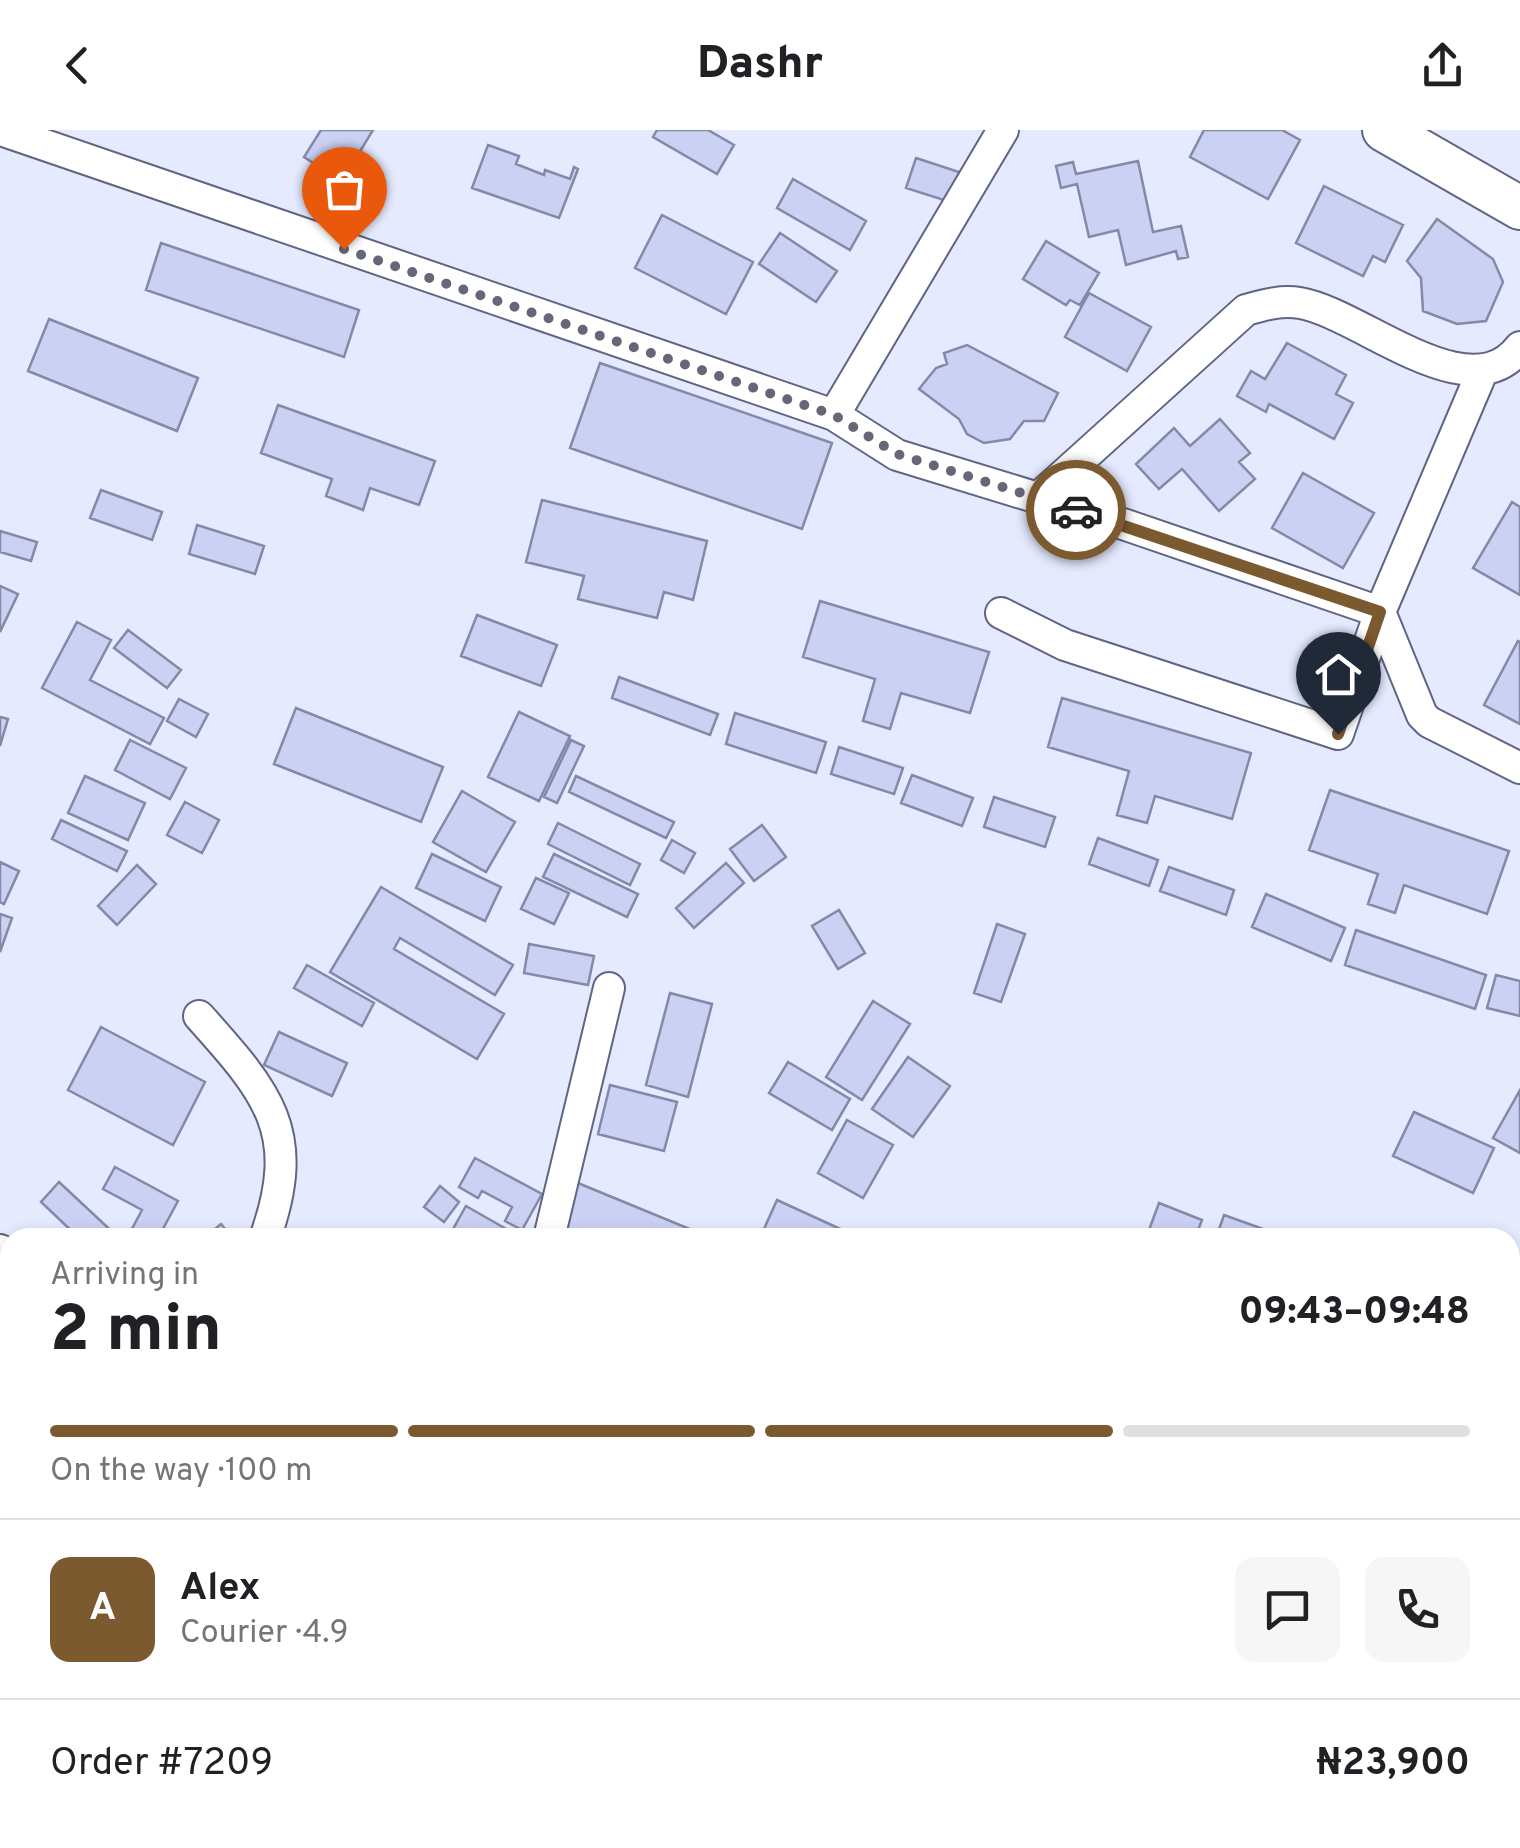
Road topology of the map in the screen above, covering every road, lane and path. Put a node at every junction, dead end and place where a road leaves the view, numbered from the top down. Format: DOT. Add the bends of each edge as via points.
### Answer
graph roads {
  1 [pos="1,130"];
  2 [pos="1003,130"];
  3 [pos="1384,130"];
  4 [pos="1520,208"];
  5 [pos="1520,347"];
  6 [pos="1482,372"];
  7 [pos="834,415"];
  8 [pos="1038,498"];
  9 [pos="1001,612"];
  10 [pos="1380,612"];
  11 [pos="1520,768"];
  12 [pos="609,988"];
  13 [pos="199,1016"];
  14 [pos="269,1228"];
  15 [pos="551,1228"];
  1 -- 7 [label="street"];
  2 -- 7 [label="street"];
  3 -- 4 [label="street"];
  5 -- 6 [label="street" via="1508,363"];
  6 -- 8 [label="street" via="1440,364 1303,304 1246,310"];
  6 -- 10 [label="street"];
  7 -- 8 [label="street" via="897,454"];
  8 -- 10 [label="street"];
  9 -- 10 [label="street" via="1065,646 1338,734"];
  10 -- 11 [label="street" via="1422,715"];
  12 -- 15 [label="street"];
  13 -- 14 [label="street" via="269,1102 283,1163"];
}
